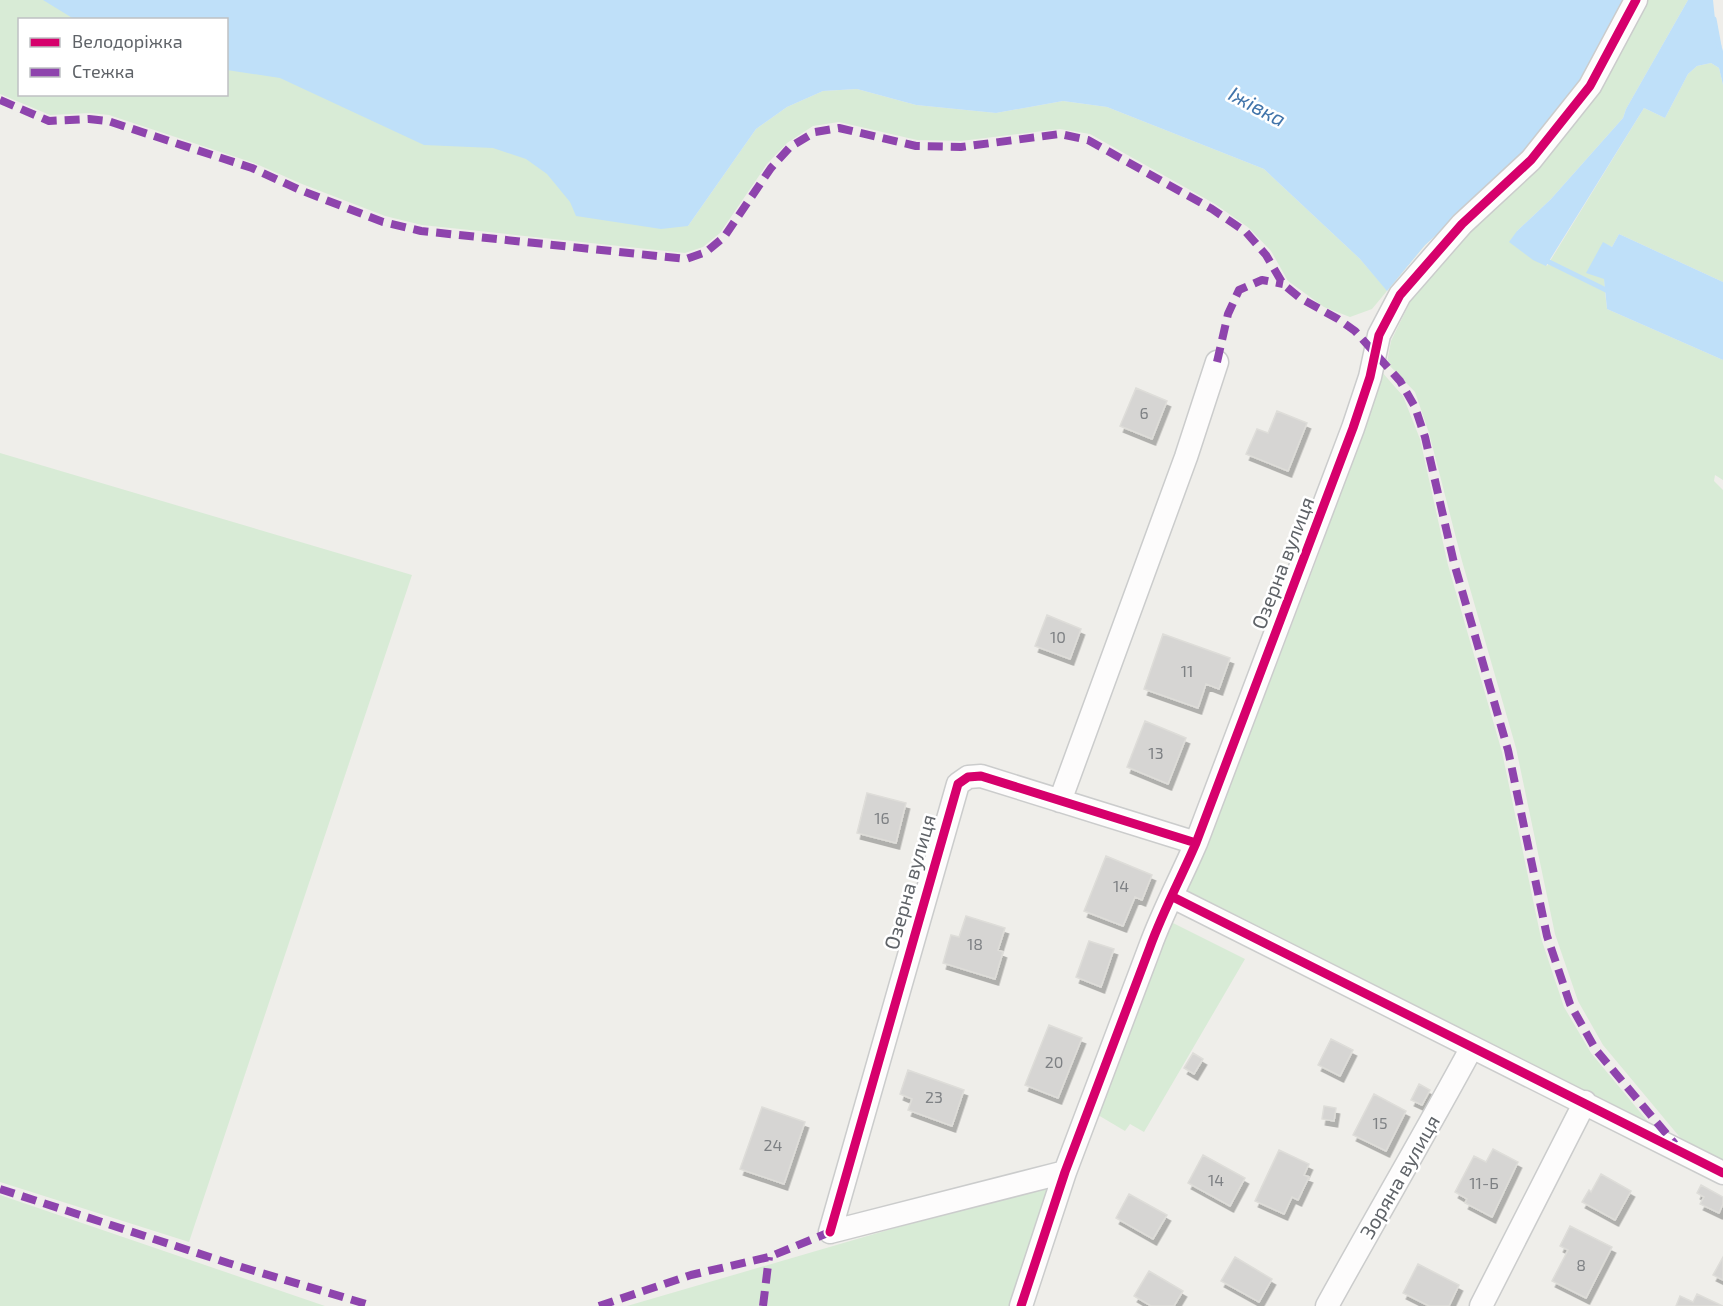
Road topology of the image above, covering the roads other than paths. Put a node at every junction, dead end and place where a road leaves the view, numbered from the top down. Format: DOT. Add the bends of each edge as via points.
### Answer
graph roads {
  1 [pos="1636,0"];
  2 [pos="1217,362"];
  3 [pos="1060,801"];
  4 [pos="1196,843"];
  5 [pos="1173,897"];
  6 [pos="1472,1047"];
  7 [pos="1585,1102"];
  8 [pos="1065,1172"];
  9 [pos="1723,1173"];
  10 [pos="1021,1306"];
  11 [pos="1327,1306"];
  12 [pos="1481,1306"];
  1 -- 4 [label="street, Озерна вулиця" via="1590,86 1531,160 1462,224 1400,295 1379,335 1353,428"];
  2 -- 3 [label="street"];
  3 -- 4 [label="street, Озерна вулиця"];
  3 -- 8 [label="street, Озерна вулиця" via="981,776 968,777 958,784 830,1232"];
  4 -- 5 [label="street, Озерна вулиця"];
  5 -- 6 [label="street"];
  5 -- 8 [label="street, Озерна вулиця" via="1162,915"];
  6 -- 7 [label="street"];
  6 -- 11 [label="street, Зоряна вулиця"];
  7 -- 9 [label="street"];
  7 -- 12 [label="street"];
  8 -- 10 [label="street, Озерна вулиця"];
}
